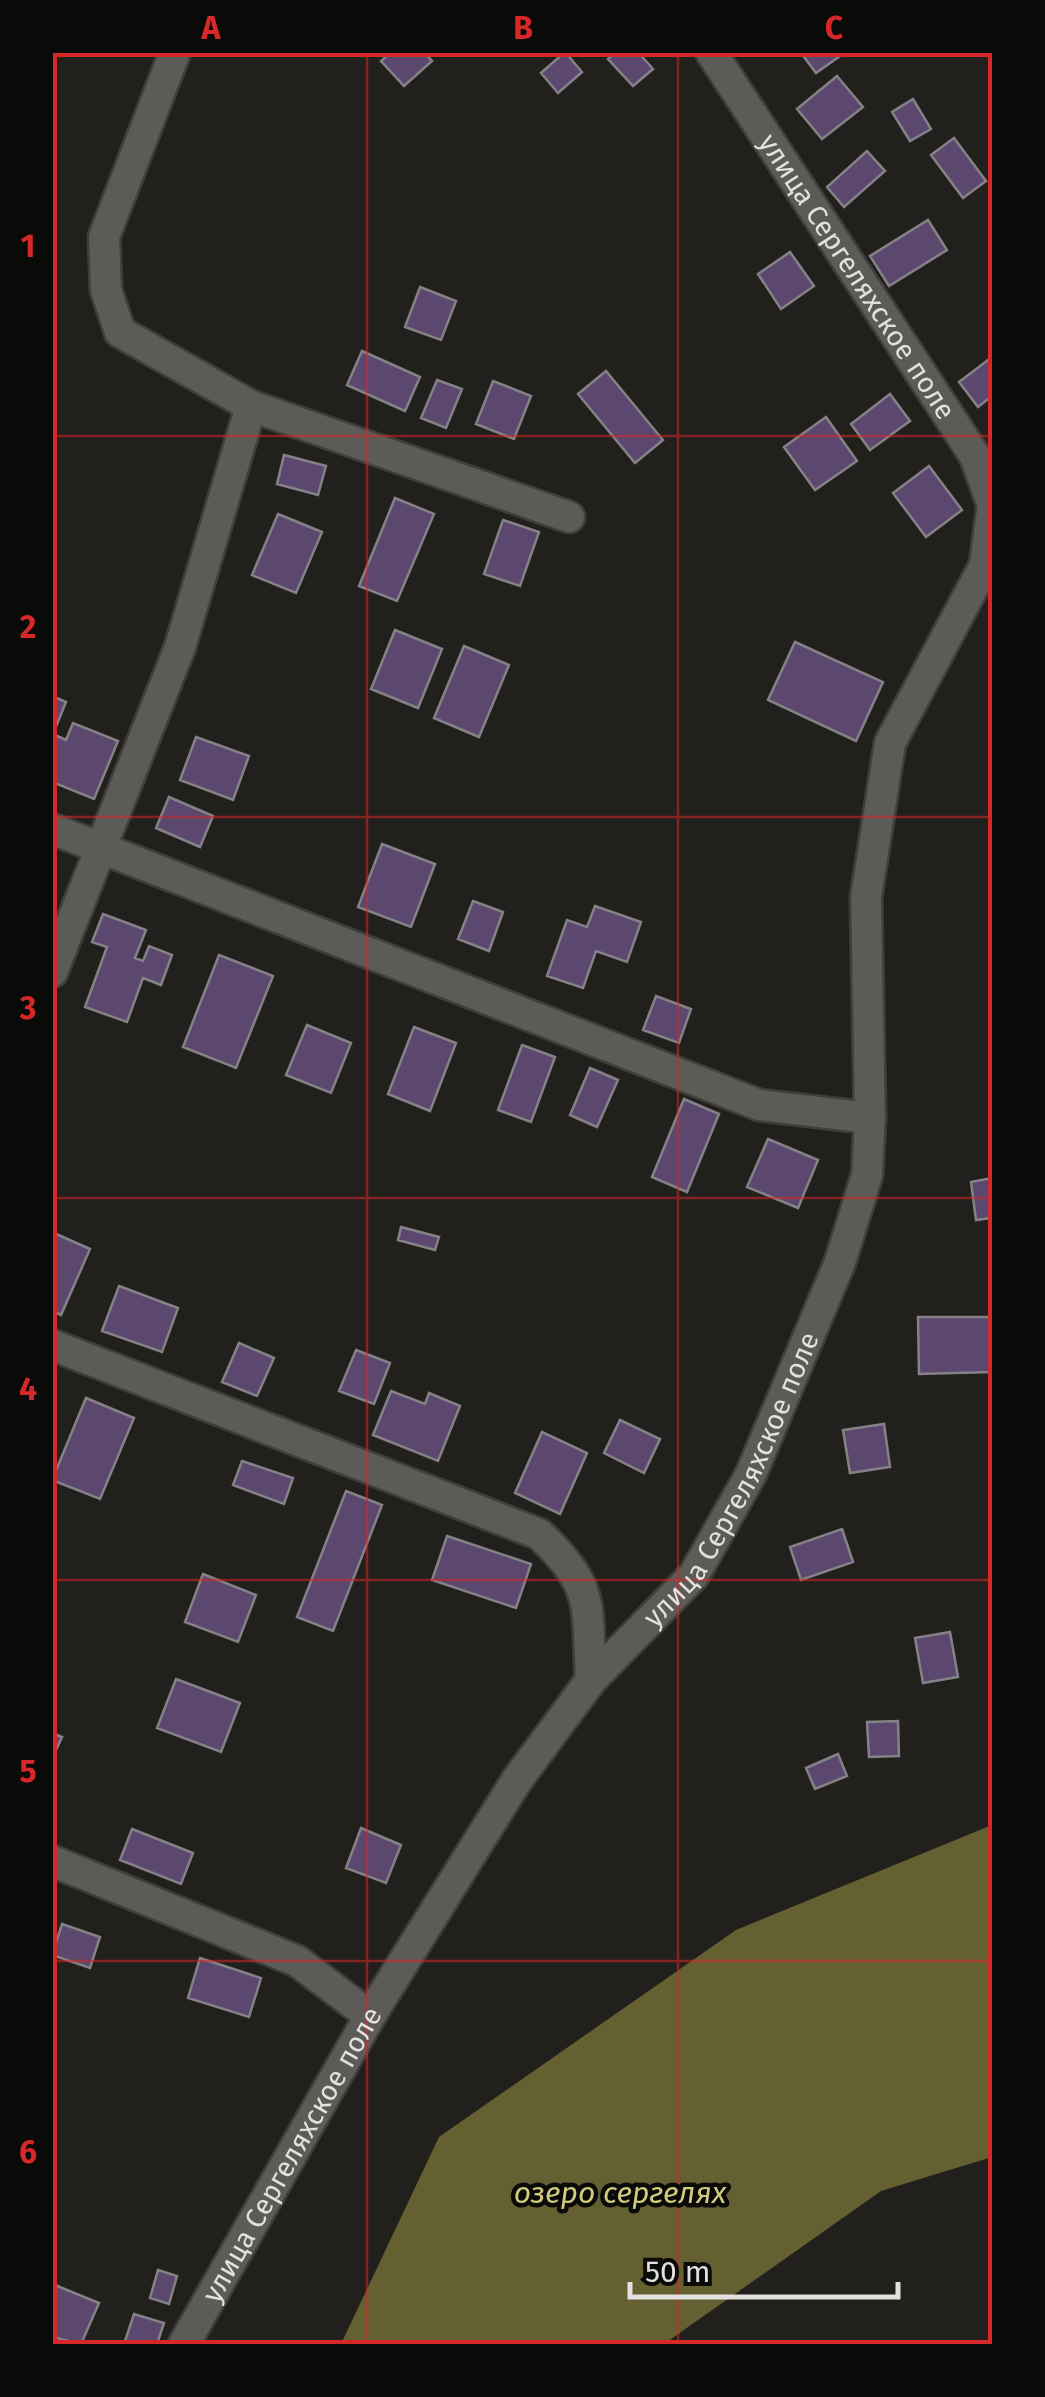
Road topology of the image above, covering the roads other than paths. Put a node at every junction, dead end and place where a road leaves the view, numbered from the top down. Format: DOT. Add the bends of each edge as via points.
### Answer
graph roads {
  1 [pos="175,52"];
  2 [pos="711,52"];
  3 [pos="251,406"];
  4 [pos="992,506"];
  5 [pos="568,517"];
  6 [pos="52,829"];
  7 [pos="101,848"];
  8 [pos="52,972"];
  9 [pos="870,1118"];
  10 [pos="52,1345"];
  11 [pos="591,1680"];
  12 [pos="52,1861"];
  13 [pos="370,2016"];
  14 [pos="184,2344"];
  1 -- 3 [label="street" via="104,236 106,290 120,332"];
  2 -- 4 [label="street, улица Сергеляхское поле" via="975,456"];
  3 -- 5 [label="street"];
  3 -- 7 [label="street" via="180,648"];
  4 -- 9 [label="street, улица Сергеляхское поле" via="985,565 890,743 866,897"];
  6 -- 7 [label="street"];
  7 -- 8 [label="street"];
  7 -- 9 [label="street" via="760,1104"];
  9 -- 11 [label="street, улица Сергеляхское поле" via="867,1175 840,1262 751,1474 694,1574"];
  10 -- 11 [label="street" via="538,1534 585,1588"];
  11 -- 13 [label="street, улица Сергеляхское поле" via="516,1780"];
  12 -- 13 [label="street" via="297,1961"];
  13 -- 14 [label="street, улица Сергеляхское поле"];
}
